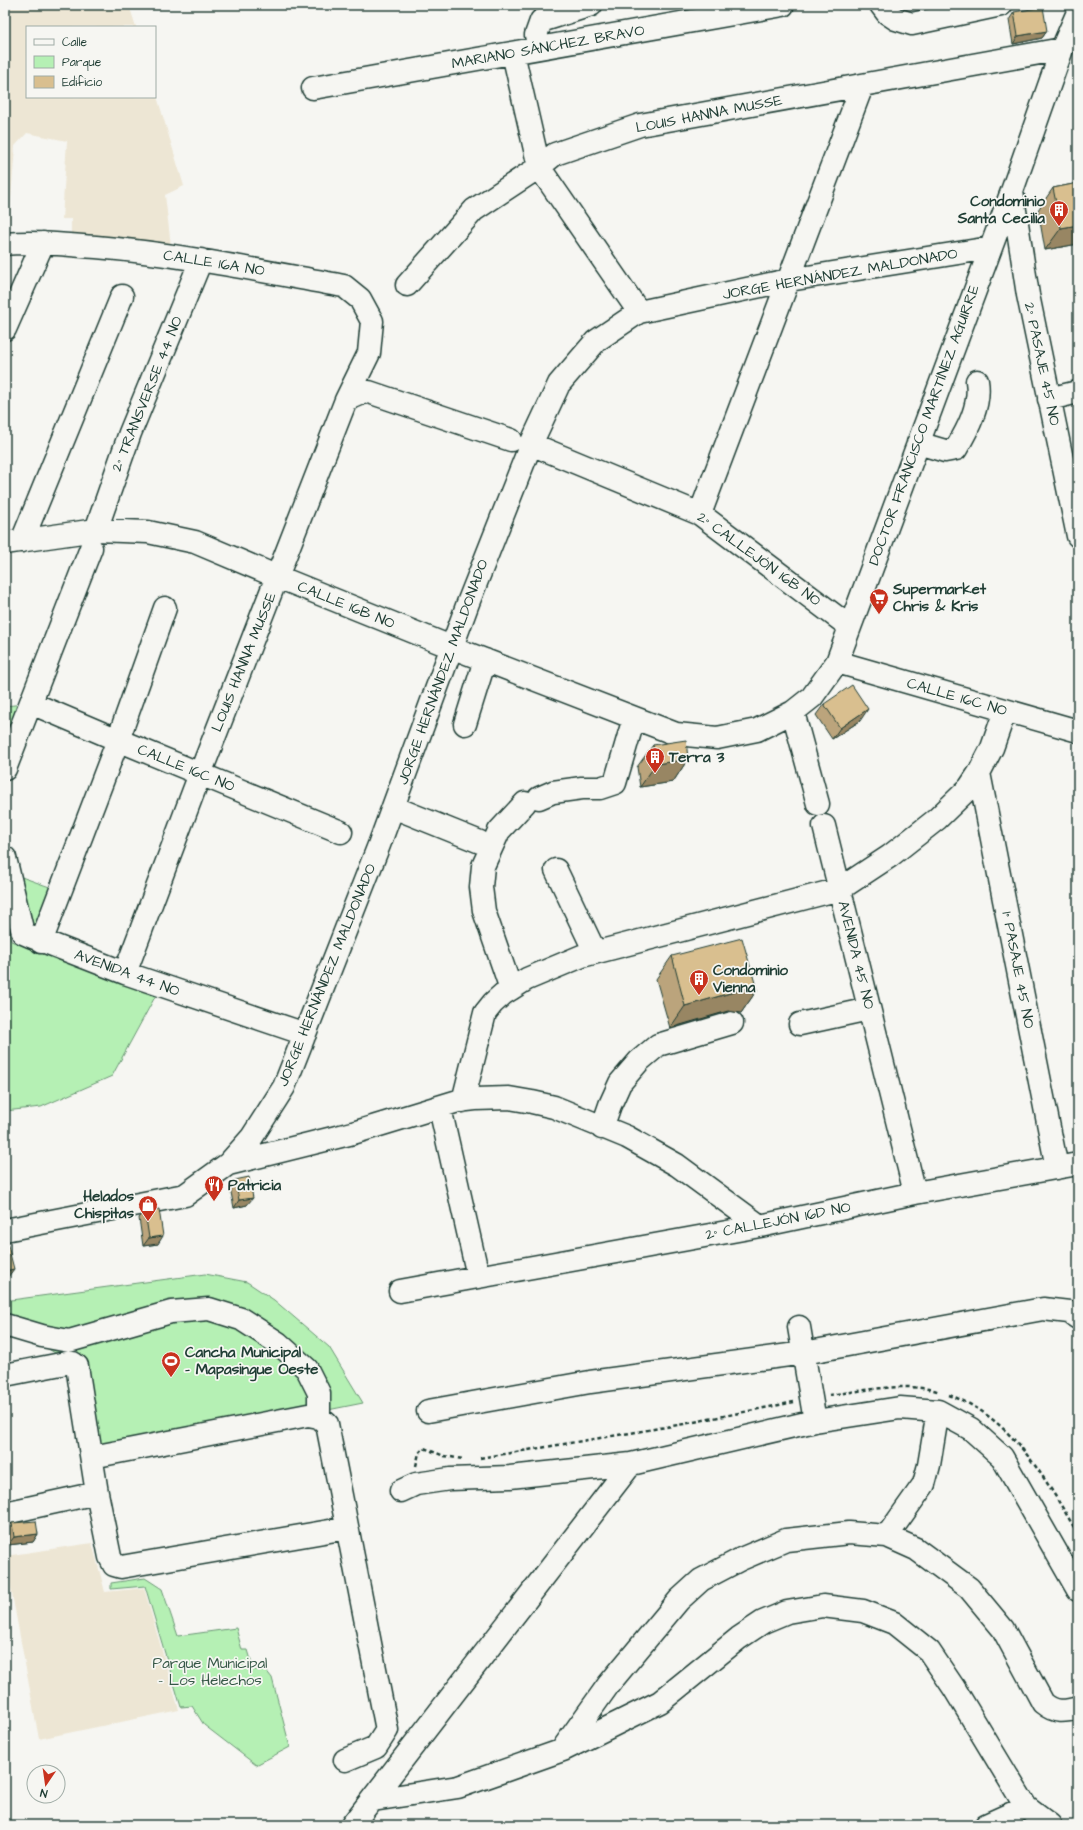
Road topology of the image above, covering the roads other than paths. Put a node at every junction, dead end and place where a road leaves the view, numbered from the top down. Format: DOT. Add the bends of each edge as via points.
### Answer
graph roads {
  1 [pos="591,5"];
  2 [pos="783,5"];
  3 [pos="881,5"];
  4 [pos="1001,5"];
  5 [pos="951,10"];
  6 [pos="1078,12"];
  7 [pos="539,48"];
  8 [pos="1062,49"];
  9 [pos="513,53"];
  10 [pos="862,86"];
  11 [pos="313,88"];
  12 [pos="539,167"];
  13 [pos="1012,191"];
  14 [pos="43,243"];
  15 [pos="5,244"];
  16 [pos="990,248"];
  17 [pos="201,260"];
  18 [pos="789,280"];
  19 [pos="407,285"];
  20 [pos="122,296"];
  21 [pos="639,312"];
  22 [pos="5,329"];
  23 [pos="369,353"];
  24 [pos="977,381"];
  25 [pos="1078,392"];
  26 [pos="1049,399"];
  27 [pos="346,400"];
  28 [pos="521,442"];
  29 [pos="918,443"];
  30 [pos="700,514"];
  31 [pos="1078,536"];
  32 [pos="93,539"];
  33 [pos="14,542"];
  34 [pos="278,578"];
  35 [pos="165,608"];
  36 [pos="850,627"];
  37 [pos="451,647"];
  38 [pos="485,660"];
  39 [pos="837,662"];
  40 [pos="31,702"];
  41 [pos="1005,711"];
  42 [pos="793,712"];
  43 [pos="634,718"];
  44 [pos="465,724"];
  45 [pos="1078,731"];
  46 [pos="676,734"];
  47 [pos="118,740"];
  48 [pos="5,769"];
  49 [pos="979,773"];
  50 [pos="200,774"];
  51 [pos="818,804"];
  52 [pos="393,807"];
  53 [pos="824,826"];
  54 [pos="341,832"];
  55 [pos="480,842"];
  56 [pos="5,858"];
  57 [pos="556,870"];
  58 [pos="840,889"];
  59 [pos="42,942"];
  60 [pos="595,952"];
  61 [pos="125,973"];
  62 [pos="511,989"];
  63 [pos="869,1009"];
  64 [pos="732,1024"];
  65 [pos="800,1024"];
  66 [pos="305,1034"];
  67 [pos="463,1100"];
  68 [pos="440,1108"];
  69 [pos="602,1128"];
  70 [pos="228,1164"];
  71 [pos="1068,1166"];
  72 [pos="915,1193"];
  73 [pos="760,1226"];
  74 [pos="5,1230"];
  75 [pos="478,1276"];
  76 [pos="400,1291"];
  77 [pos="1078,1318"];
  78 [pos="5,1325"];
  79 [pos="799,1327"];
  80 [pos="804,1353"];
  81 [pos="5,1375"];
  82 [pos="428,1411"];
  83 [pos="938,1412"];
  84 [pos="319,1417"];
  85 [pos="816,1422"];
  86 [pos="92,1457"];
  87 [pos="631,1464"];
  88 [pos="401,1491"];
  89 [pos="97,1493"];
  90 [pos="5,1513"];
  91 [pos="347,1528"];
  92 [pos="887,1536"];
  93 [pos="1078,1590"];
  94 [pos="1078,1708"];
  95 [pos="562,1750"];
  96 [pos="345,1760"];
  97 [pos="373,1800"];
  98 [pos="1026,1807"];
  99 [pos="352,1825"];
  100 [pos="986,1825"];
  101 [pos="1050,1825"];
  1 -- 7 [label="street" via="541,22 536,35"];
  2 -- 7 [label="street, MARIANO SÁNCHEZ BRAVO"];
  3 -- 5 [label="street" via="896,19 912,24"];
  4 -- 5 [label="street"];
  6 -- 8 [label="street, DOCTOR FRANCISCO MARTÍNEZ AGUIRRE"];
  7 -- 9 [label="street, MARIANO SÁNCHEZ BRAVO"];
  8 -- 10 [label="street, LOUIS HANNA MUSSE"];
  8 -- 13 [label="street, DOCTOR FRANCISCO MARTÍNEZ AGUIRRE"];
  9 -- 11 [label="street, MARIANO SÁNCHEZ BRAVO"];
  9 -- 12 [label="street"];
  10 -- 12 [label="street, LOUIS HANNA MUSSE" via="640,125 555,154"];
  10 -- 18 [label="street"];
  12 -- 19 [label="street, LOUIS HANNA MUSSE" via="474,210"];
  12 -- 21 [label="street"];
  13 -- 16 [label="street, DOCTOR FRANCISCO MARTÍNEZ AGUIRRE"];
  13 -- 26 [label="street, 2° PASAJE 45 NO" via="1028,295"];
  14 -- 15 [label="street, CALLE 16A NO"];
  14 -- 17 [label="street, CALLE 16A NO"];
  14 -- 22 [label="street"];
  16 -- 18 [label="street, JORGE HERNÁNDEZ MALDONADO"];
  16 -- 29 [label="street, DOCTOR FRANCISCO MARTÍNEZ AGUIRRE"];
  17 -- 23 [label="street, CALLE 16A NO" via="344,286 360,299 372,321"];
  17 -- 32 [label="street, 2° TRANSVERSE 44 NO" via="130,434"];
  18 -- 21 [label="street, JORGE HERNÁNDEZ MALDONADO"];
  18 -- 30 [label="street"];
  20 -- 33 [label="street"];
  21 -- 28 [label="street, JORGE HERNÁNDEZ MALDONADO" via="596,341 559,384"];
  23 -- 27 [label="street, LOUIS HANNA MUSSE"];
  24 -- 29 [label="street" via="979,392 975,407 967,430 956,449 944,451"];
  25 -- 26 [label="street"];
  26 -- 31 [label="street, 2° PASAJE 45 NO"];
  27 -- 28 [label="street, 2° CALLEJÓN 16B NO" via="369,392"];
  27 -- 34 [label="street, LOUIS HANNA MUSSE"];
  28 -- 30 [label="street, 2° CALLEJÓN 16B NO"];
  28 -- 37 [label="street, JORGE HERNÁNDEZ MALDONADO"];
  29 -- 36 [label="street, DOCTOR FRANCISCO MARTÍNEZ AGUIRRE"];
  30 -- 36 [label="street, 2° CALLEJÓN 16B NO"];
  32 -- 33 [label="street, CALLE 16B NO"];
  32 -- 34 [label="street, CALLE 16B NO" via="148,532 195,542"];
  32 -- 40 [label="street, 2° TRANSVERSE 44 NO"];
  34 -- 37 [label="street, CALLE 16B NO"];
  34 -- 50 [label="street, LOUIS HANNA MUSSE"];
  35 -- 47 [label="street"];
  36 -- 39 [label="street, DOCTOR FRANCISCO MARTÍNEZ AGUIRRE"];
  37 -- 38 [label="street, CALLE 16B NO"];
  37 -- 52 [label="street, JORGE HERNÁNDEZ MALDONADO"];
  38 -- 43 [label="street, CALLE 16B NO"];
  38 -- 44 [label="street"];
  39 -- 41 [label="street, CALLE 16C NO"];
  39 -- 42 [label="street, DOCTOR FRANCISCO MARTÍNEZ AGUIRRE" via="812,697"];
  40 -- 47 [label="street, CALLE 16C NO"];
  40 -- 48 [label="street, 2° TRANSVERSE 44 NO"];
  41 -- 45 [label="street, CALLE 16C NO"];
  41 -- 49 [label="street, AVENIDA 45 NO" via="992,748"];
  42 -- 46 [label="street, DOCTOR FRANCISCO MARTÍNEZ AGUIRRE" via="757,730 717,738"];
  42 -- 51 [label="street"];
  43 -- 46 [label="street, CALLE 16B NO"];
  43 -- 62 [label="street" via="615,783 600,788 553,792 532,800 499,831 483,866 481,887 484,911"];
  47 -- 50 [label="street, CALLE 16C NO"];
  47 -- 59 [label="street"];
  49 -- 58 [label="street, AVENIDA 45 NO" via="969,788 937,819 890,856"];
  49 -- 71 [label="street, 1° PASAJE 45 NO"];
  50 -- 54 [label="street, CALLE 16C NO"];
  50 -- 61 [label="street, LOUIS HANNA MUSSE"];
  52 -- 55 [label="street"];
  52 -- 66 [label="street, JORGE HERNÁNDEZ MALDONADO"];
  53 -- 58 [label="street"];
  56 -- 59 [label="street, AVENIDA 44 NO" via="23,932"];
  57 -- 60 [label="street"];
  58 -- 60 [label="street"];
  58 -- 63 [label="street, AVENIDA 45 NO"];
  59 -- 61 [label="street, AVENIDA 44 NO"];
  60 -- 62 [label="street" via="526,979"];
  61 -- 66 [label="street, AVENIDA 44 NO"];
  62 -- 67 [label="street" via="485,1013"];
  63 -- 65 [label="street"];
  63 -- 72 [label="street, AVENIDA 45 NO"];
  64 -- 69 [label="street" via="658,1045 639,1061 620,1083"];
  66 -- 70 [label="street, JORGE HERNÁNDEZ MALDONADO" via="284,1087 252,1137"];
  67 -- 68 [label="street"];
  67 -- 69 [label="street" via="509,1098 532,1102 554,1108"];
  68 -- 70 [label="street"];
  68 -- 75 [label="street"];
  69 -- 73 [label="street" via="627,1137 677,1165"];
  70 -- 74 [label="street, JORGE HERNÁNDEZ MALDONADO" via="185,1195"];
  71 -- 72 [label="street, 2° CALLEJÓN 16D NO"];
  72 -- 73 [label="street, 2° CALLEJÓN 16D NO"];
  73 -- 75 [label="street, 2° CALLEJÓN 16D NO"];
  75 -- 76 [label="street, 2° CALLEJÓN 16D NO"];
  77 -- 80 [label="street" via="1070,1312 1043,1309"];
  78 -- 84 [label="street" via="69,1341 172,1312 209,1309 241,1319 278,1342 307,1369 319,1394"];
  79 -- 80 [label="street"];
  80 -- 82 [label="street" via="590,1382"];
  80 -- 85 [label="street"];
  81 -- 86 [label="street" via="74,1363 77,1366"];
  83 -- 85 [label="street" via="900,1408"];
  83 -- 92 [label="street" via="924,1484"];
  83 -- 93 [label="street" via="971,1429 1002,1457"];
  84 -- 86 [label="street" via="308,1415"];
  84 -- 91 [label="street" via="327,1424"];
  85 -- 87 [label="street"];
  86 -- 89 [label="street"];
  87 -- 88 [label="street" via="450,1479 416,1484"];
  87 -- 97 [label="street"];
  89 -- 90 [label="street"];
  89 -- 91 [label="street" via="110,1557 114,1565 121,1567"];
  91 -- 96 [label="street" via="387,1730 376,1747"];
  92 -- 94 [label="street" via="916,1549 969,1588 1003,1629 1043,1703 1059,1712"];
  92 -- 95 [label="street" via="849,1533 786,1540 701,1580 679,1600 609,1684"];
  95 -- 97 [label="street" via="458,1787"];
  95 -- 98 [label="street" via="660,1702 739,1638 763,1622 787,1612 823,1606 863,1611 894,1623 929,1651"];
  97 -- 99 [label="street"];
  98 -- 100 [label="street"];
  98 -- 101 [label="street"];
}
